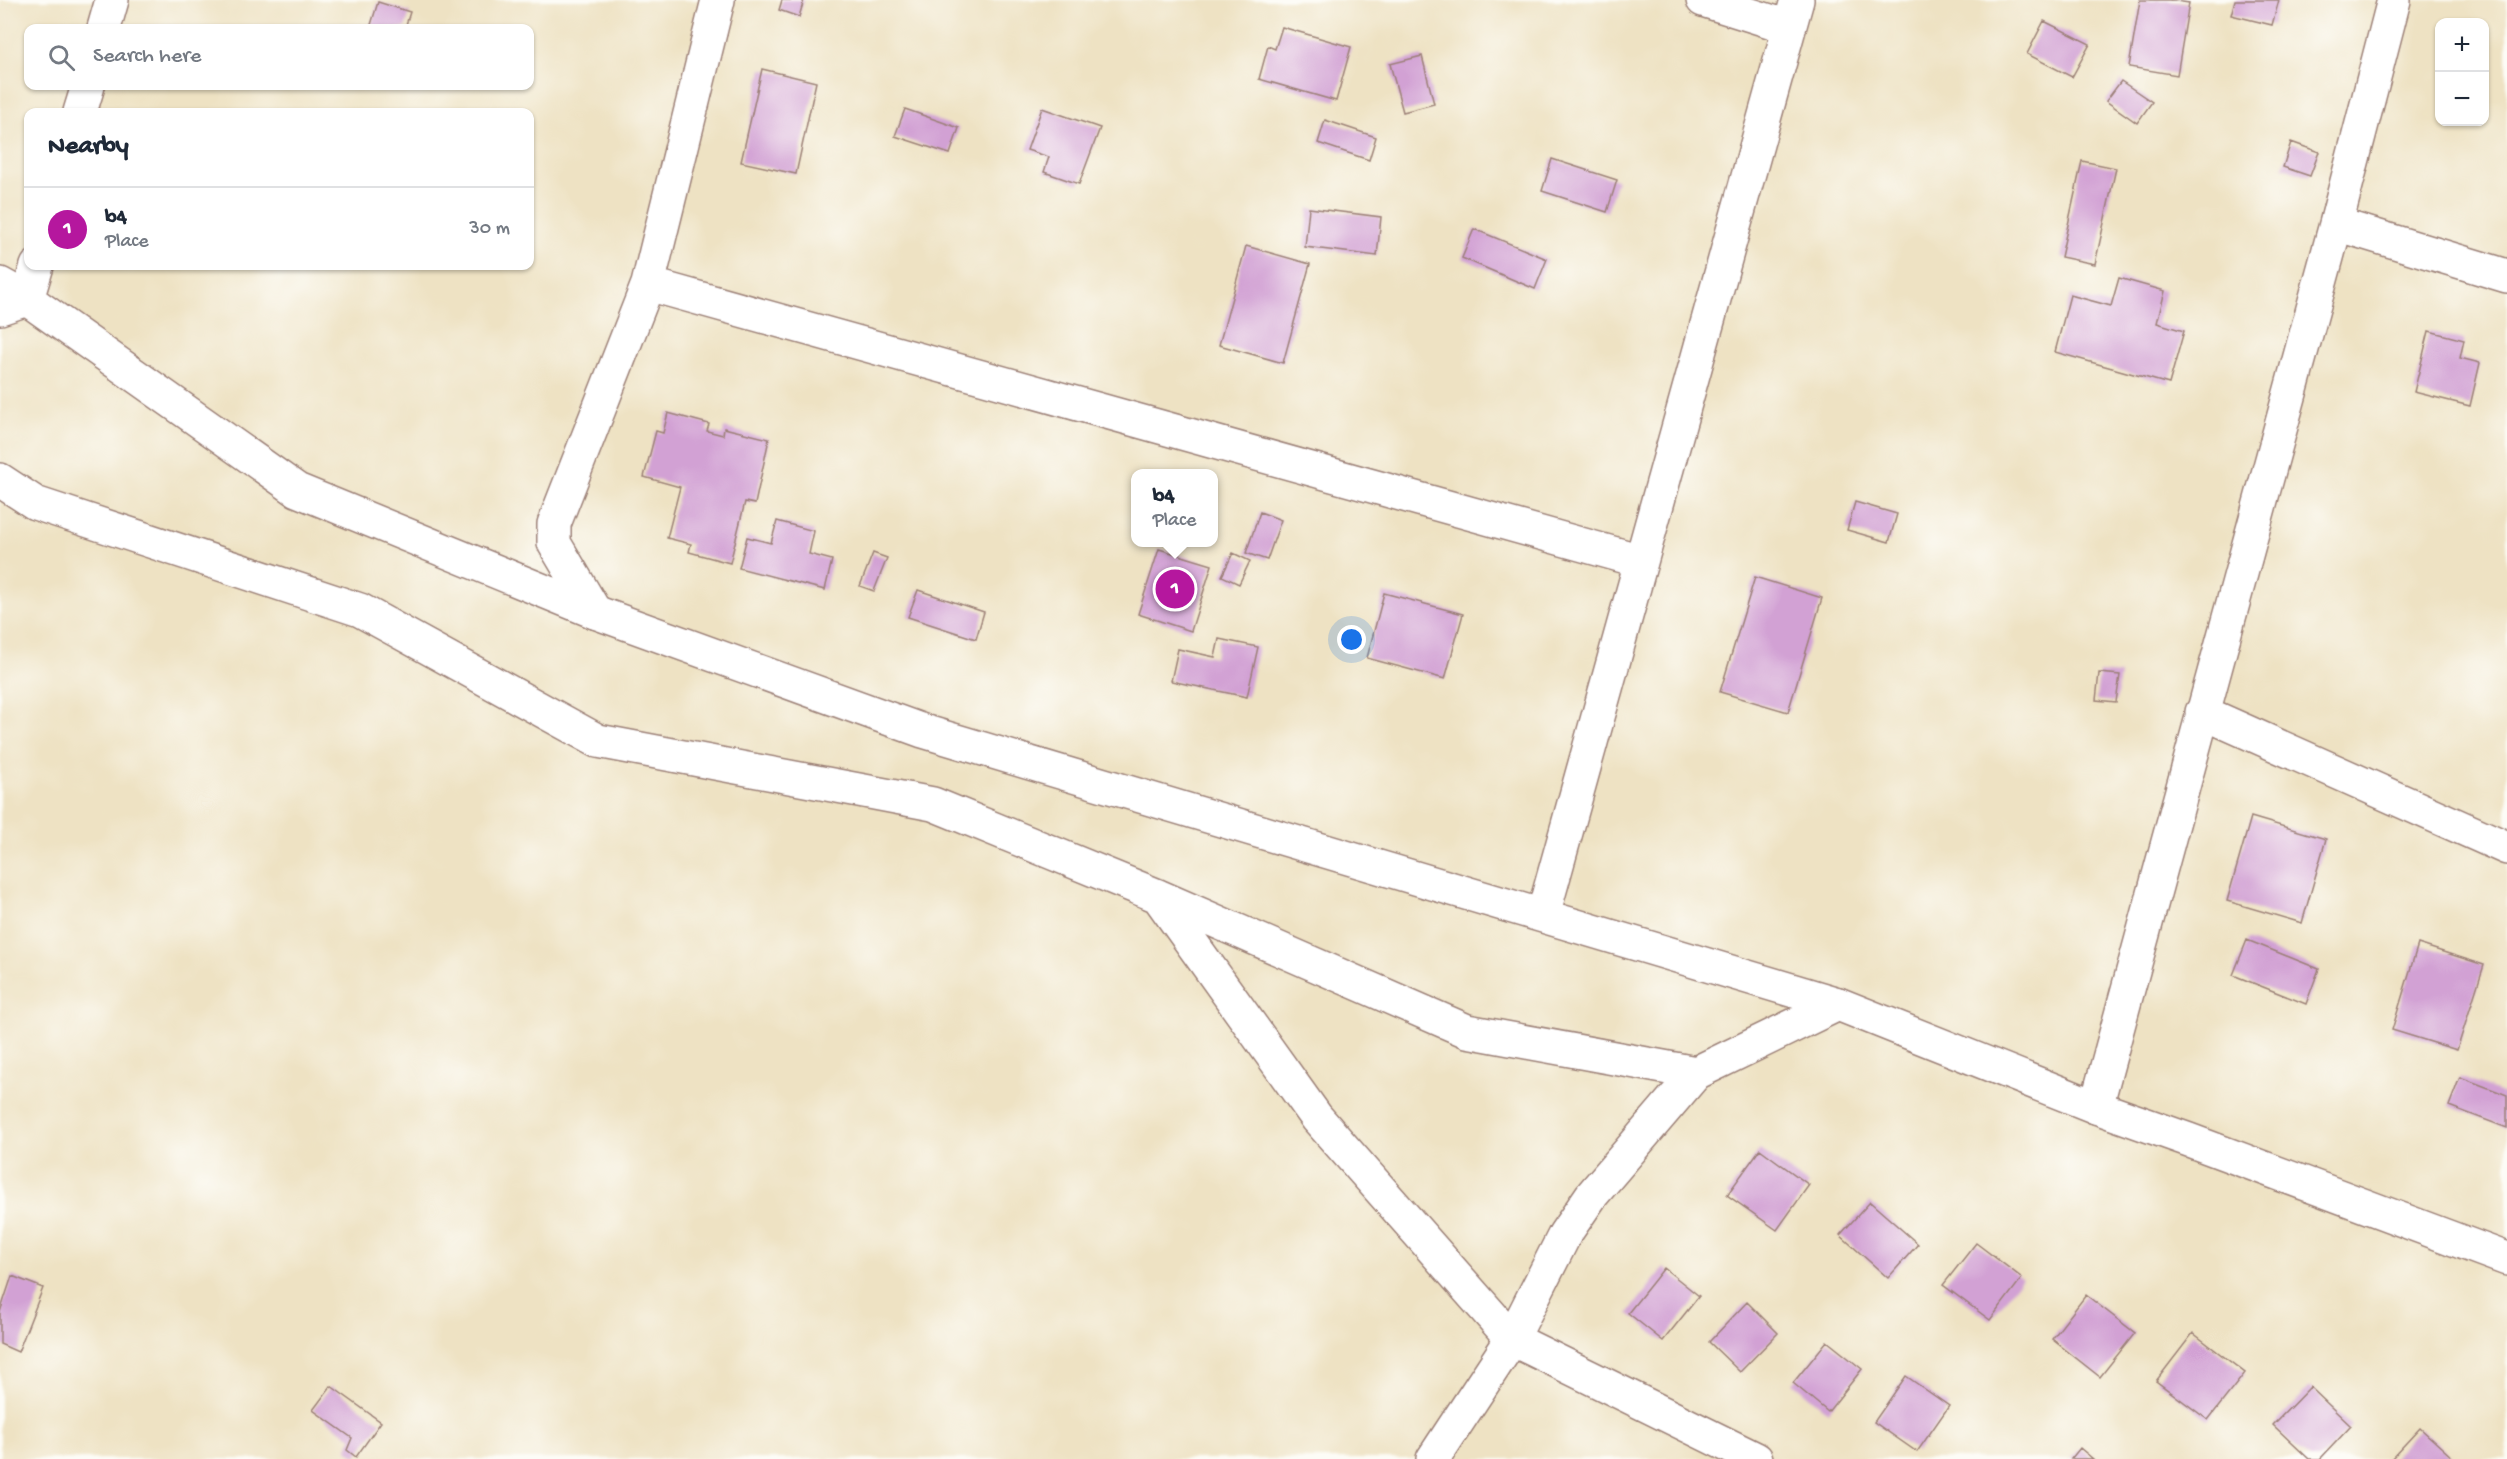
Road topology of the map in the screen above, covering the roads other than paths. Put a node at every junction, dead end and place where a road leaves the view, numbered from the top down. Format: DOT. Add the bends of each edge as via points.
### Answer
graph roads {
  1 [pos="112,0"];
  2 [pos="718,0"];
  3 [pos="1703,0"];
  4 [pos="2394,0"];
  5 [pos="1793,14"];
  6 [pos="105,24"];
  7 [pos="87,90"];
  8 [pos="81,108"];
  9 [pos="2336,224"];
  10 [pos="33,270"];
  11 [pos="2507,276"];
  12 [pos="648,284"];
  13 [pos="9,297"];
  14 [pos="0,480"];
  15 [pos="1641,561"];
  16 [pos="595,612"];
  17 [pos="2202,712"];
  18 [pos="2507,848"];
  19 [pos="1158,896"];
  20 [pos="1543,915"];
  21 [pos="1838,1004"];
  22 [pos="1696,1073"];
  23 [pos="2096,1107"];
  24 [pos="2507,1260"];
  25 [pos="1512,1339"];
  26 [pos="1433,1459"];
  27 [pos="1756,1459"];
  1 -- 6 [label="street"];
  2 -- 12 [label="street"];
  3 -- 5 [label="street"];
  4 -- 9 [label="street"];
  5 -- 15 [label="street"];
  7 -- 8 [label="street"];
  9 -- 11 [label="street"];
  9 -- 17 [label="street"];
  10 -- 13 [label="street"];
  12 -- 15 [label="street"];
  12 -- 16 [label="street" via="554,524 554,543"];
  13 -- 16 [label="street" via="297,490"];
  14 -- 19 [label="street" via="35,502 360,610 598,741 933,804"];
  15 -- 20 [label="street"];
  16 -- 20 [label="street" via="923,731"];
  17 -- 18 [label="street"];
  17 -- 23 [label="street"];
  19 -- 22 [label="street" via="1467,1031"];
  19 -- 25 [label="street" via="1317,1118"];
  20 -- 21 [label="street"];
  21 -- 22 [label="street"];
  21 -- 23 [label="street"];
  22 -- 25 [label="street" via="1591,1196 1565,1234"];
  23 -- 24 [label="street"];
  25 -- 26 [label="street"];
  25 -- 27 [label="street"];
}
